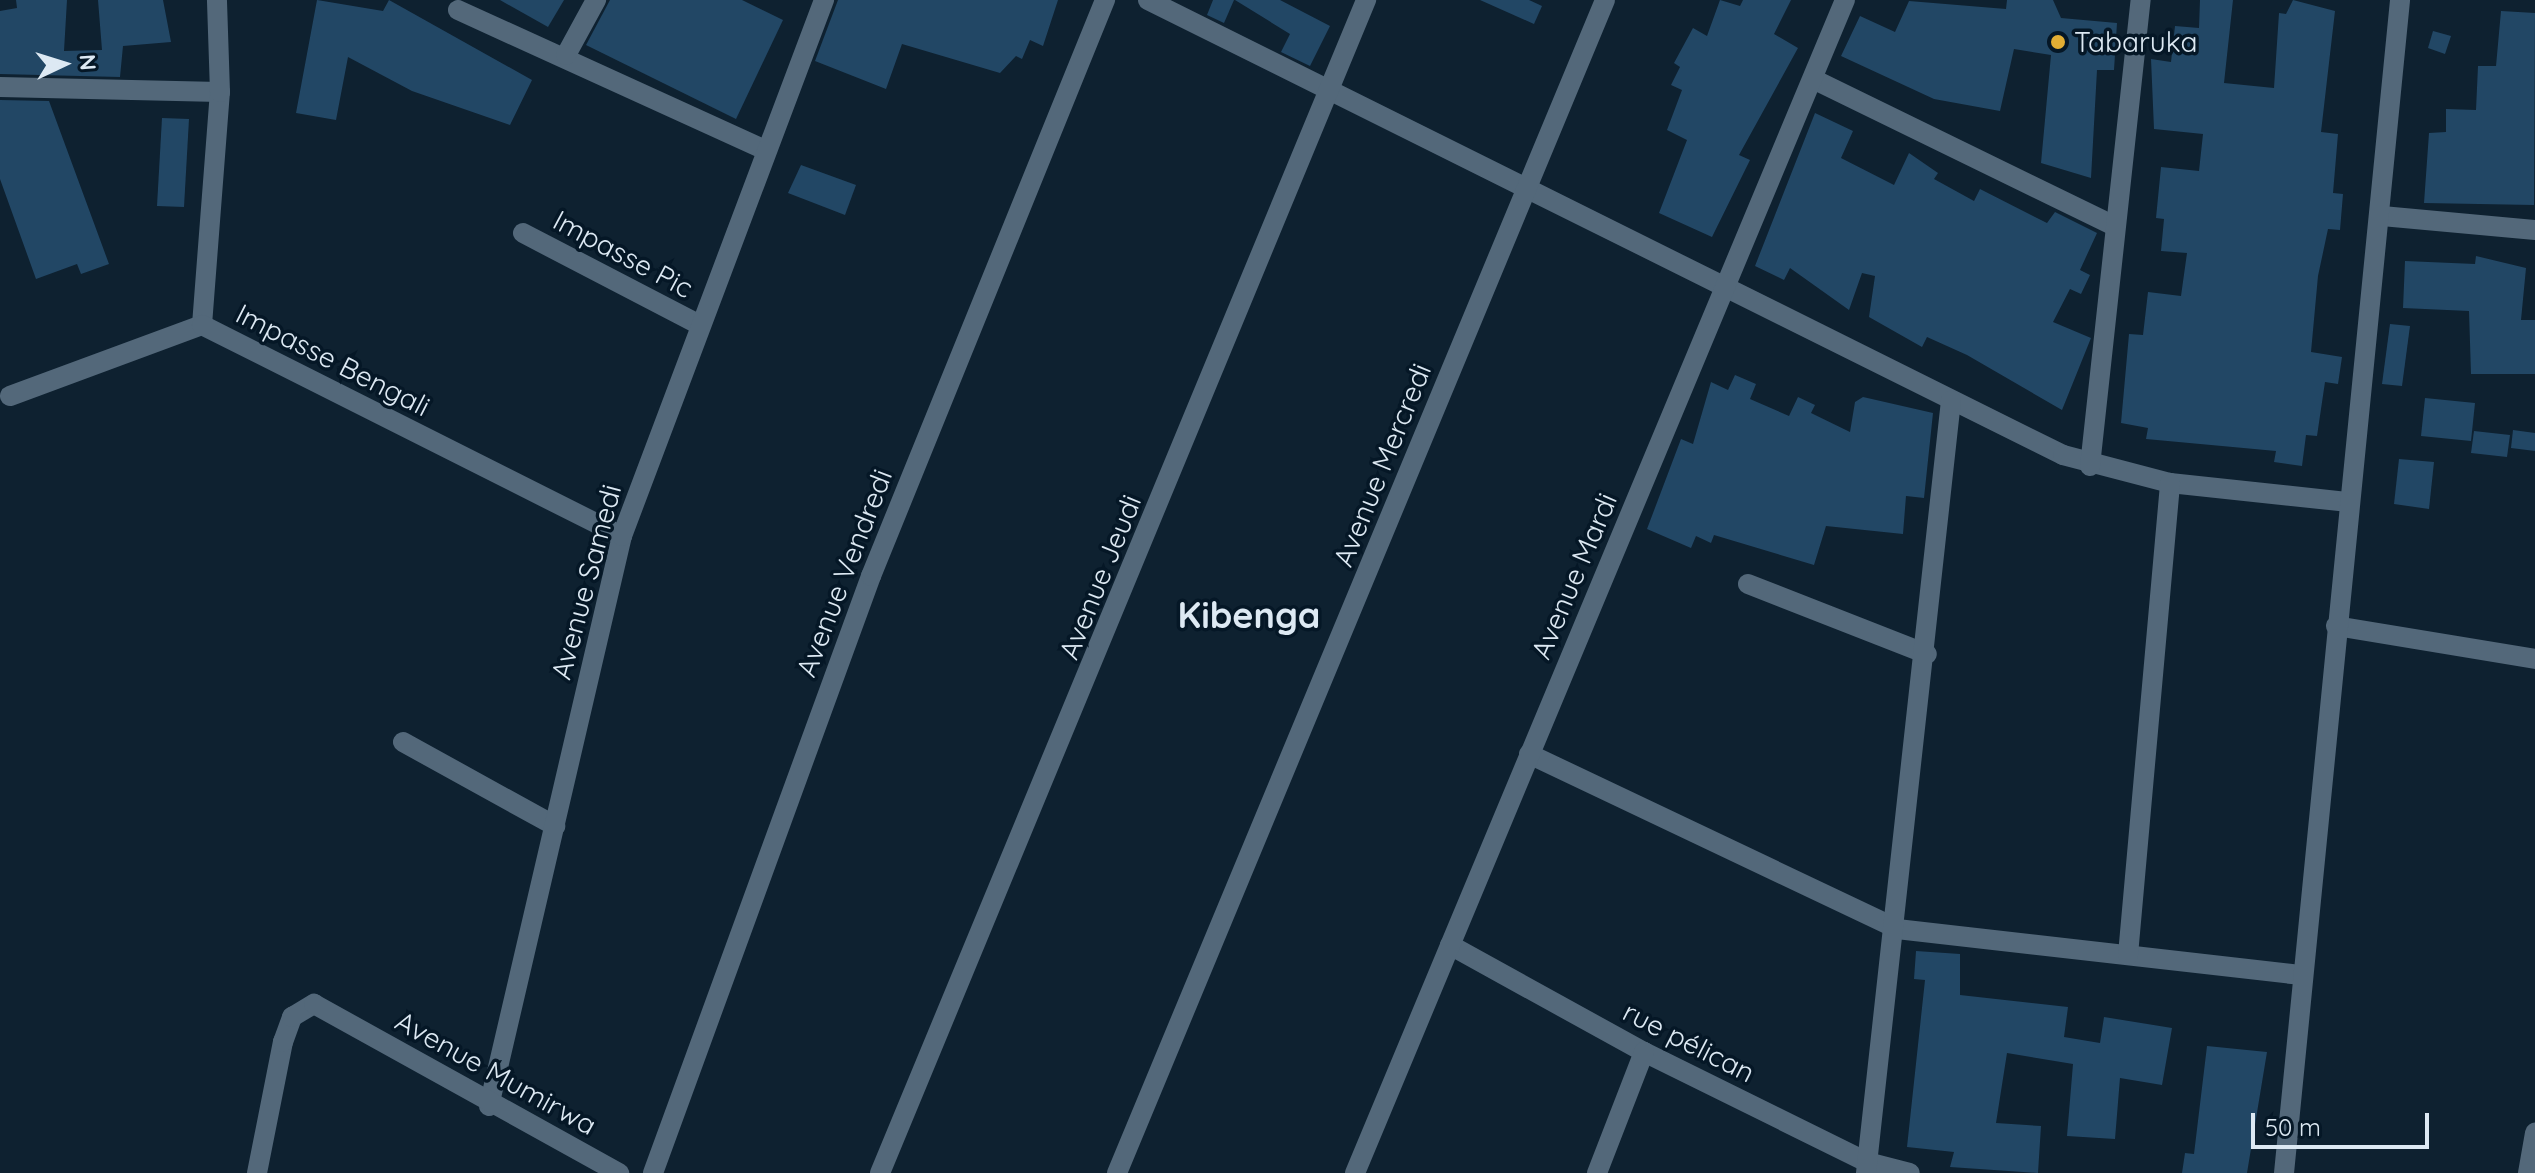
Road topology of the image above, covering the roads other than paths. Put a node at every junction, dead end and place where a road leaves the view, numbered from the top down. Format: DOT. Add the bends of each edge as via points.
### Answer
graph roads {
  1 [pos="217,0"];
  2 [pos="596,0"];
  3 [pos="824,0"];
  4 [pos="1105,0"];
  5 [pos="1148,0"];
  6 [pos="1366,0"];
  7 [pos="1605,0"];
  8 [pos="1845,0"];
  9 [pos="2141,0"];
  10 [pos="2400,0"];
  11 [pos="458,10"];
  12 [pos="566,55"];
  13 [pos="1813,79"];
  14 [pos="0,87"];
  15 [pos="220,92"];
  16 [pos="1327,92"];
  17 [pos="765,150"];
  18 [pos="1523,193"];
  19 [pos="2382,216"];
  20 [pos="2115,226"];
  21 [pos="2535,230"];
  22 [pos="523,233"];
  23 [pos="1723,292"];
  24 [pos="698,324"];
  25 [pos="202,325"];
  26 [pos="10,396"];
  27 [pos="1951,401"];
  28 [pos="2090,466"];
  29 [pos="2170,483"];
  30 [pos="2349,502"];
  31 [pos="622,536"];
  32 [pos="1748,584"];
  33 [pos="2336,626"];
  34 [pos="1927,654"];
  35 [pos="2535,659"];
  36 [pos="403,742"];
  37 [pos="1529,754"];
  38 [pos="555,826"];
  39 [pos="1897,929"];
  40 [pos="1450,945"];
  41 [pos="2128,955"];
  42 [pos="2302,975"];
  43 [pos="1644,1052"];
  44 [pos="489,1106"];
  45 [pos="2535,1133"];
  46 [pos="1866,1168"];
  47 [pos="257,1173"];
  48 [pos="619,1173"];
  49 [pos="653,1173"];
  50 [pos="880,1173"];
  51 [pos="1117,1173"];
  52 [pos="1355,1173"];
  53 [pos="1597,1173"];
  54 [pos="1910,1173"];
  55 [pos="2284,1173"];
  56 [pos="2528,1173"];
  1 -- 15 [label="street"];
  2 -- 12 [label="street"];
  3 -- 17 [label="street, Avenue Samedi"];
  4 -- 49 [label="street, Avenue Vendredi" via="871,576"];
  5 -- 16 [label="street"];
  6 -- 16 [label="street, Avenue Jeudi"];
  7 -- 18 [label="street, Avenue Mercredi"];
  8 -- 13 [label="street, Avenue Mardi"];
  9 -- 20 [label="street"];
  10 -- 19 [label="street"];
  11 -- 12 [label="street"];
  12 -- 17 [label="street"];
  13 -- 20 [label="street"];
  13 -- 23 [label="street, Avenue Mardi"];
  14 -- 15 [label="street"];
  15 -- 25 [label="street"];
  16 -- 18 [label="street"];
  16 -- 50 [label="street, Avenue Jeudi"];
  17 -- 24 [label="street, Avenue Samedi"];
  18 -- 23 [label="street"];
  18 -- 51 [label="street, Avenue Mercredi"];
  19 -- 21 [label="street"];
  19 -- 30 [label="street"];
  20 -- 28 [label="street"];
  22 -- 24 [label="street, Impasse Pic"];
  23 -- 27 [label="street"];
  23 -- 37 [label="street, Avenue Mardi"];
  24 -- 31 [label="street, Avenue Samedi"];
  25 -- 26 [label="street, Impasse Bengali"];
  25 -- 31 [label="street, Impasse Bengali"];
  27 -- 28 [label="street"];
  27 -- 34 [label="street"];
  28 -- 29 [label="street"];
  29 -- 30 [label="street"];
  29 -- 41 [label="street"];
  30 -- 33 [label="street"];
  31 -- 38 [label="street, Avenue Samedi"];
  32 -- 34 [label="street"];
  33 -- 35 [label="street"];
  33 -- 42 [label="street"];
  34 -- 39 [label="street"];
  36 -- 38 [label="street"];
  37 -- 39 [label="street"];
  37 -- 40 [label="street, Avenue Mardi"];
  38 -- 44 [label="street, Avenue Samedi"];
  39 -- 41 [label="street"];
  39 -- 46 [label="street"];
  40 -- 43 [label="street, rue pélican"];
  40 -- 52 [label="street, Avenue Mardi"];
  41 -- 42 [label="street"];
  42 -- 55 [label="street"];
  43 -- 46 [label="street, rue pélican"];
  43 -- 53 [label="street"];
  44 -- 47 [label="street, Avenue Mumirwa" via="314,1004 292,1017"];
  44 -- 48 [label="street, Avenue Mumirwa"];
  45 -- 56 [label="street"];
  46 -- 54 [label="street, rue pélican"];
}
